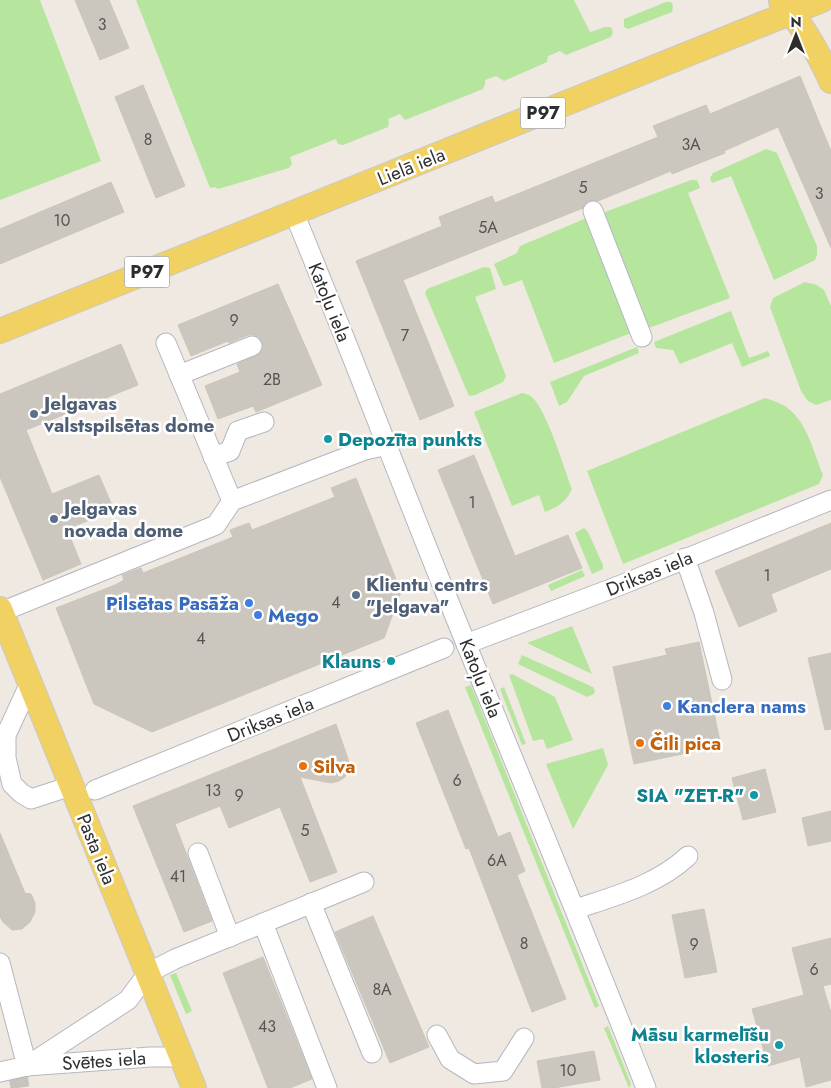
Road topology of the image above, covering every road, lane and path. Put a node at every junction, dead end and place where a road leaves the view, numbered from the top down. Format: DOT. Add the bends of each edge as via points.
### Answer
graph roads {
  1 [pos="822,0"];
  2 [pos="785,6"];
  3 [pos="831,81"];
  4 [pos="593,211"];
  5 [pos="294,213"];
  6 [pos="0,331"];
  7 [pos="642,338"];
  8 [pos="166,343"];
  9 [pos="252,346"];
  10 [pos="179,375"];
  11 [pos="264,422"];
  12 [pos="388,445"];
  13 [pos="213,457"];
  14 [pos="831,500"];
  15 [pos="232,501"];
  16 [pos="685,558"];
  17 [pos="0,610"];
  18 [pos="466,644"];
  19 [pos="444,648"];
  20 [pos="722,680"];
  21 [pos="30,683"];
  22 [pos="71,786"];
  23 [pos="95,790"];
  24 [pos="198,853"];
  25 [pos="688,856"];
  26 [pos="364,882"];
  27 [pos="311,904"];
  28 [pos="576,910"];
  29 [pos="263,923"];
  30 [pos="230,936"];
  31 [pos="148,973"];
  32 [pos="2,975"];
  33 [pos="437,1035"];
  34 [pos="524,1038"];
  35 [pos="372,1053"];
  36 [pos="182,1057"];
  37 [pos="27,1066"];
  38 [pos="0,1072"];
  39 [pos="194,1088"];
  40 [pos="327,1088"];
  41 [pos="646,1088"];
  1 -- 2 [label="main road, Lielā iela / P97"];
  2 -- 3 [label="main road" via="817,52"];
  2 -- 5 [label="main road, Lielā iela / P97"];
  4 -- 7 [label="street"];
  5 -- 6 [label="main road, Lielā iela / P97"];
  5 -- 12 [label="street, Katoļu iela"];
  8 -- 10 [label="street"];
  9 -- 10 [label="street"];
  10 -- 13 [label="street"];
  11 -- 13 [label="street" via="238,431 230,451"];
  12 -- 15 [label="street" via="365,450"];
  12 -- 18 [label="street, Katoļu iela"];
  13 -- 15 [label="street"];
  14 -- 16 [label="street, Driksas iela"];
  15 -- 17 [label="street" via="216,525"];
  16 -- 18 [label="street, Driksas iela"];
  16 -- 20 [label="street"];
  17 -- 21 [label="main road, Pasta iela"];
  18 -- 28 [label="street, Katoļu iela"];
  19 -- 23 [label="street, Driksas iela"];
  21 -- 22 [label="main road, Pasta iela"];
  21 -- 22 [label="street" via="6,735 6,758 12,784 31,800"];
  22 -- 31 [label="main road, Pasta iela"];
  24 -- 30 [label="street"];
  25 -- 28 [label="street" via="668,873"];
  26 -- 27 [label="street"];
  27 -- 29 [label="street"];
  27 -- 35 [label="street"];
  28 -- 41 [label="street, Katoļu iela"];
  29 -- 30 [label="street"];
  29 -- 40 [label="street"];
  30 -- 31 [label="street"];
  31 -- 36 [label="main road, Pasta iela"];
  31 -- 37 [label="street, Svētes iela" via="128,1000"];
  32 -- 37 [label="street"];
  33 -- 34 [label="street" via="450,1059 474,1074 503,1071"];
  36 -- 37 [label="street, Svētes iela"];
  36 -- 39 [label="main road, Pasta iela"];
  37 -- 38 [label="street, Svētes iela"];
}
